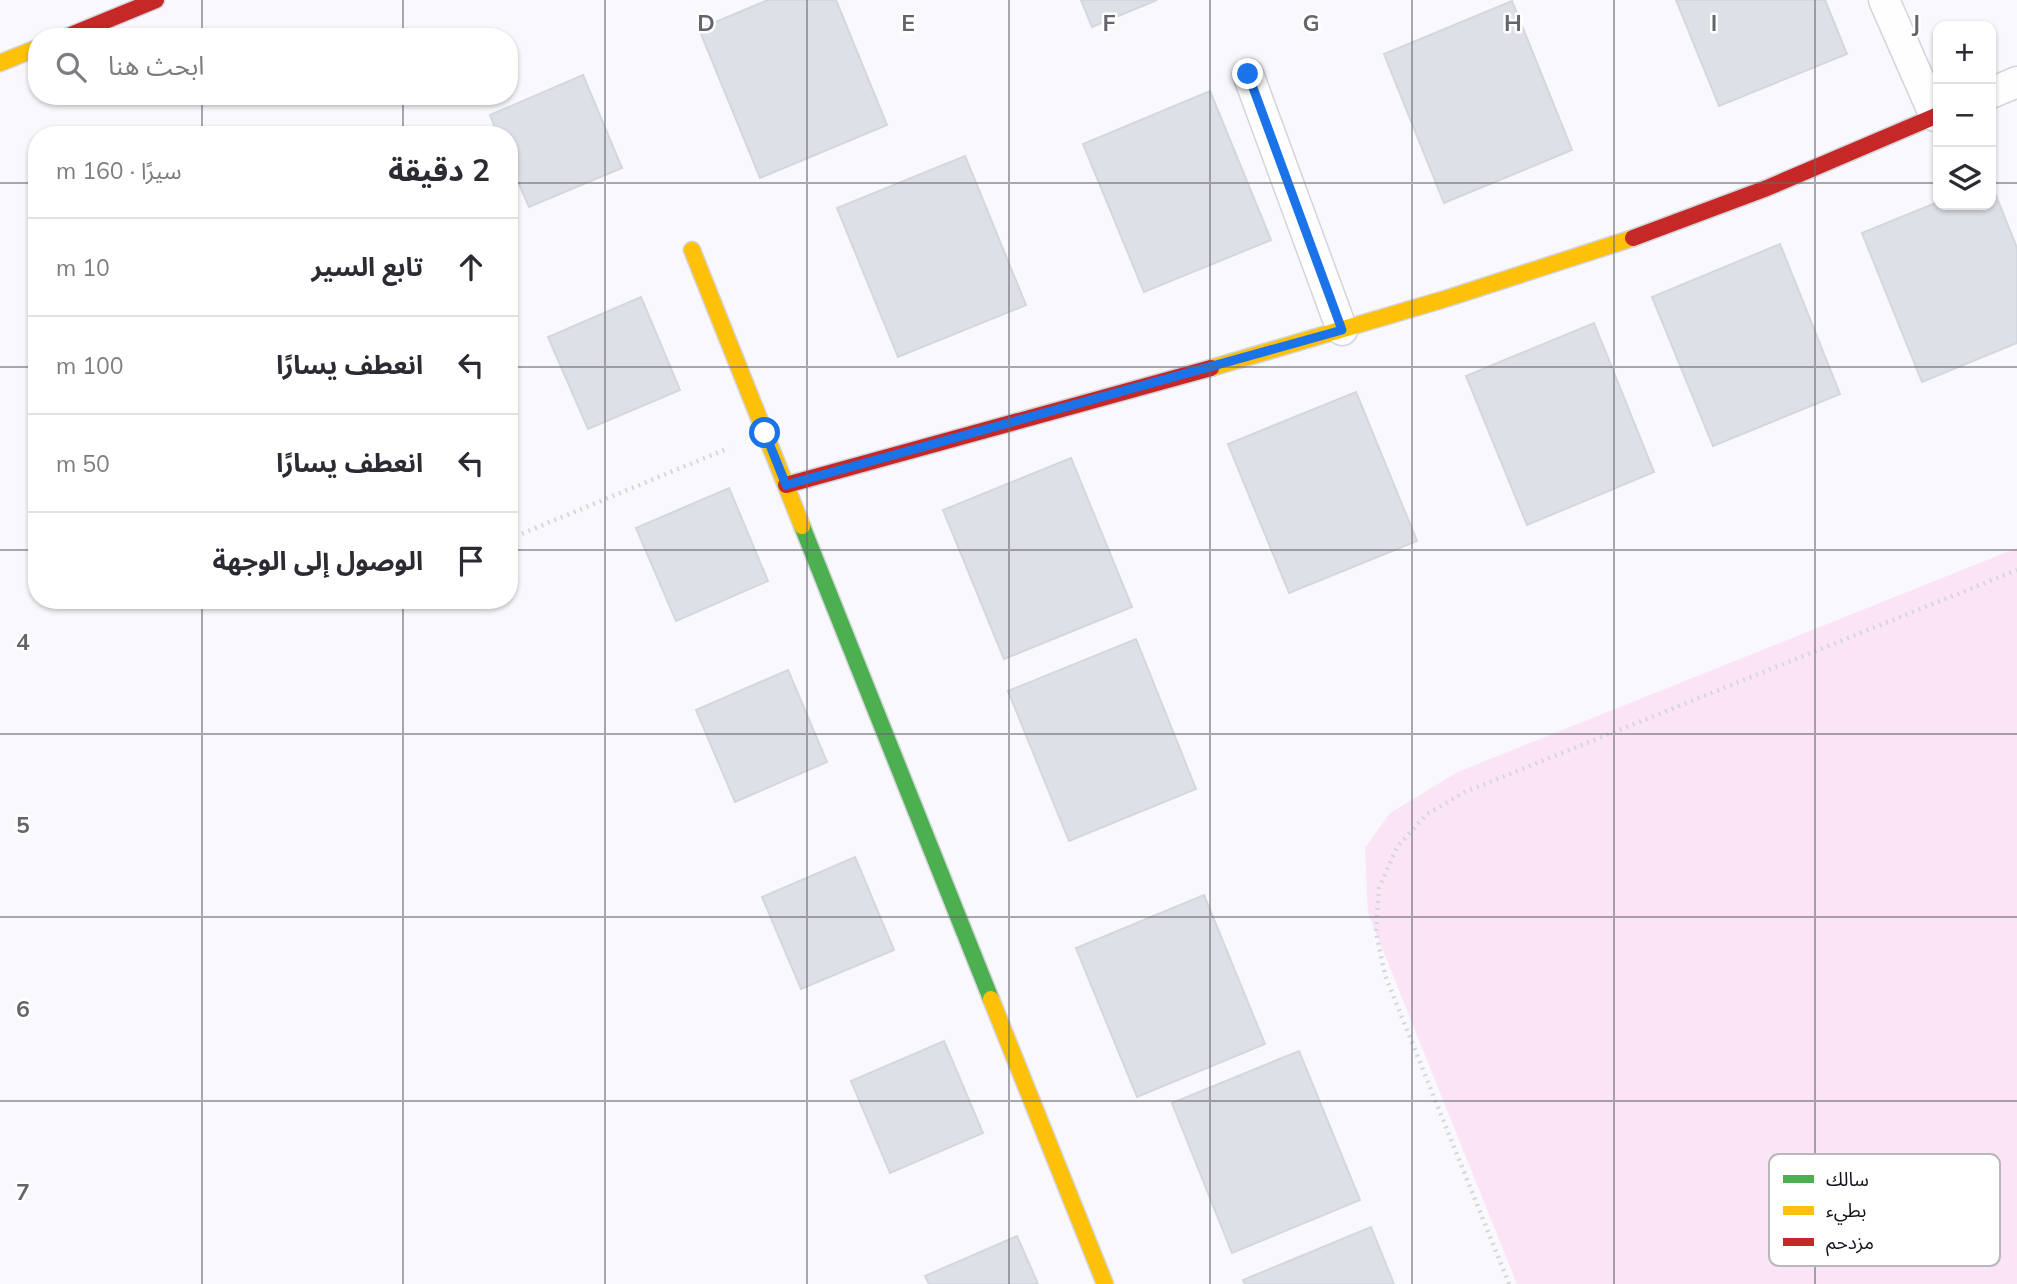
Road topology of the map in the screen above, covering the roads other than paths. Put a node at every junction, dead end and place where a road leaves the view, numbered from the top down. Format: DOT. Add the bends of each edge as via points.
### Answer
graph roads {
  1 [pos="156,0"];
  2 [pos="1884,0"];
  3 [pos="88,28"];
  4 [pos="28,52"];
  5 [pos="0,63"];
  6 [pos="1248,74"];
  7 [pos="2017,82"];
  8 [pos="1996,91"];
  9 [pos="1933,109"];
  10 [pos="1933,117"];
  11 [pos="692,250"];
  12 [pos="1342,330"];
  13 [pos="786,485"];
  14 [pos="1105,1284"];
  1 -- 3 [label="street"];
  2 -- 9 [label="street"];
  4 -- 5 [label="street"];
  6 -- 12 [label="street"];
  7 -- 8 [label="street"];
  10 -- 12 [label="street" via="1769,189 1664,228"];
  11 -- 13 [label="street"];
  12 -- 13 [label="street"];
  13 -- 14 [label="street"];
}
